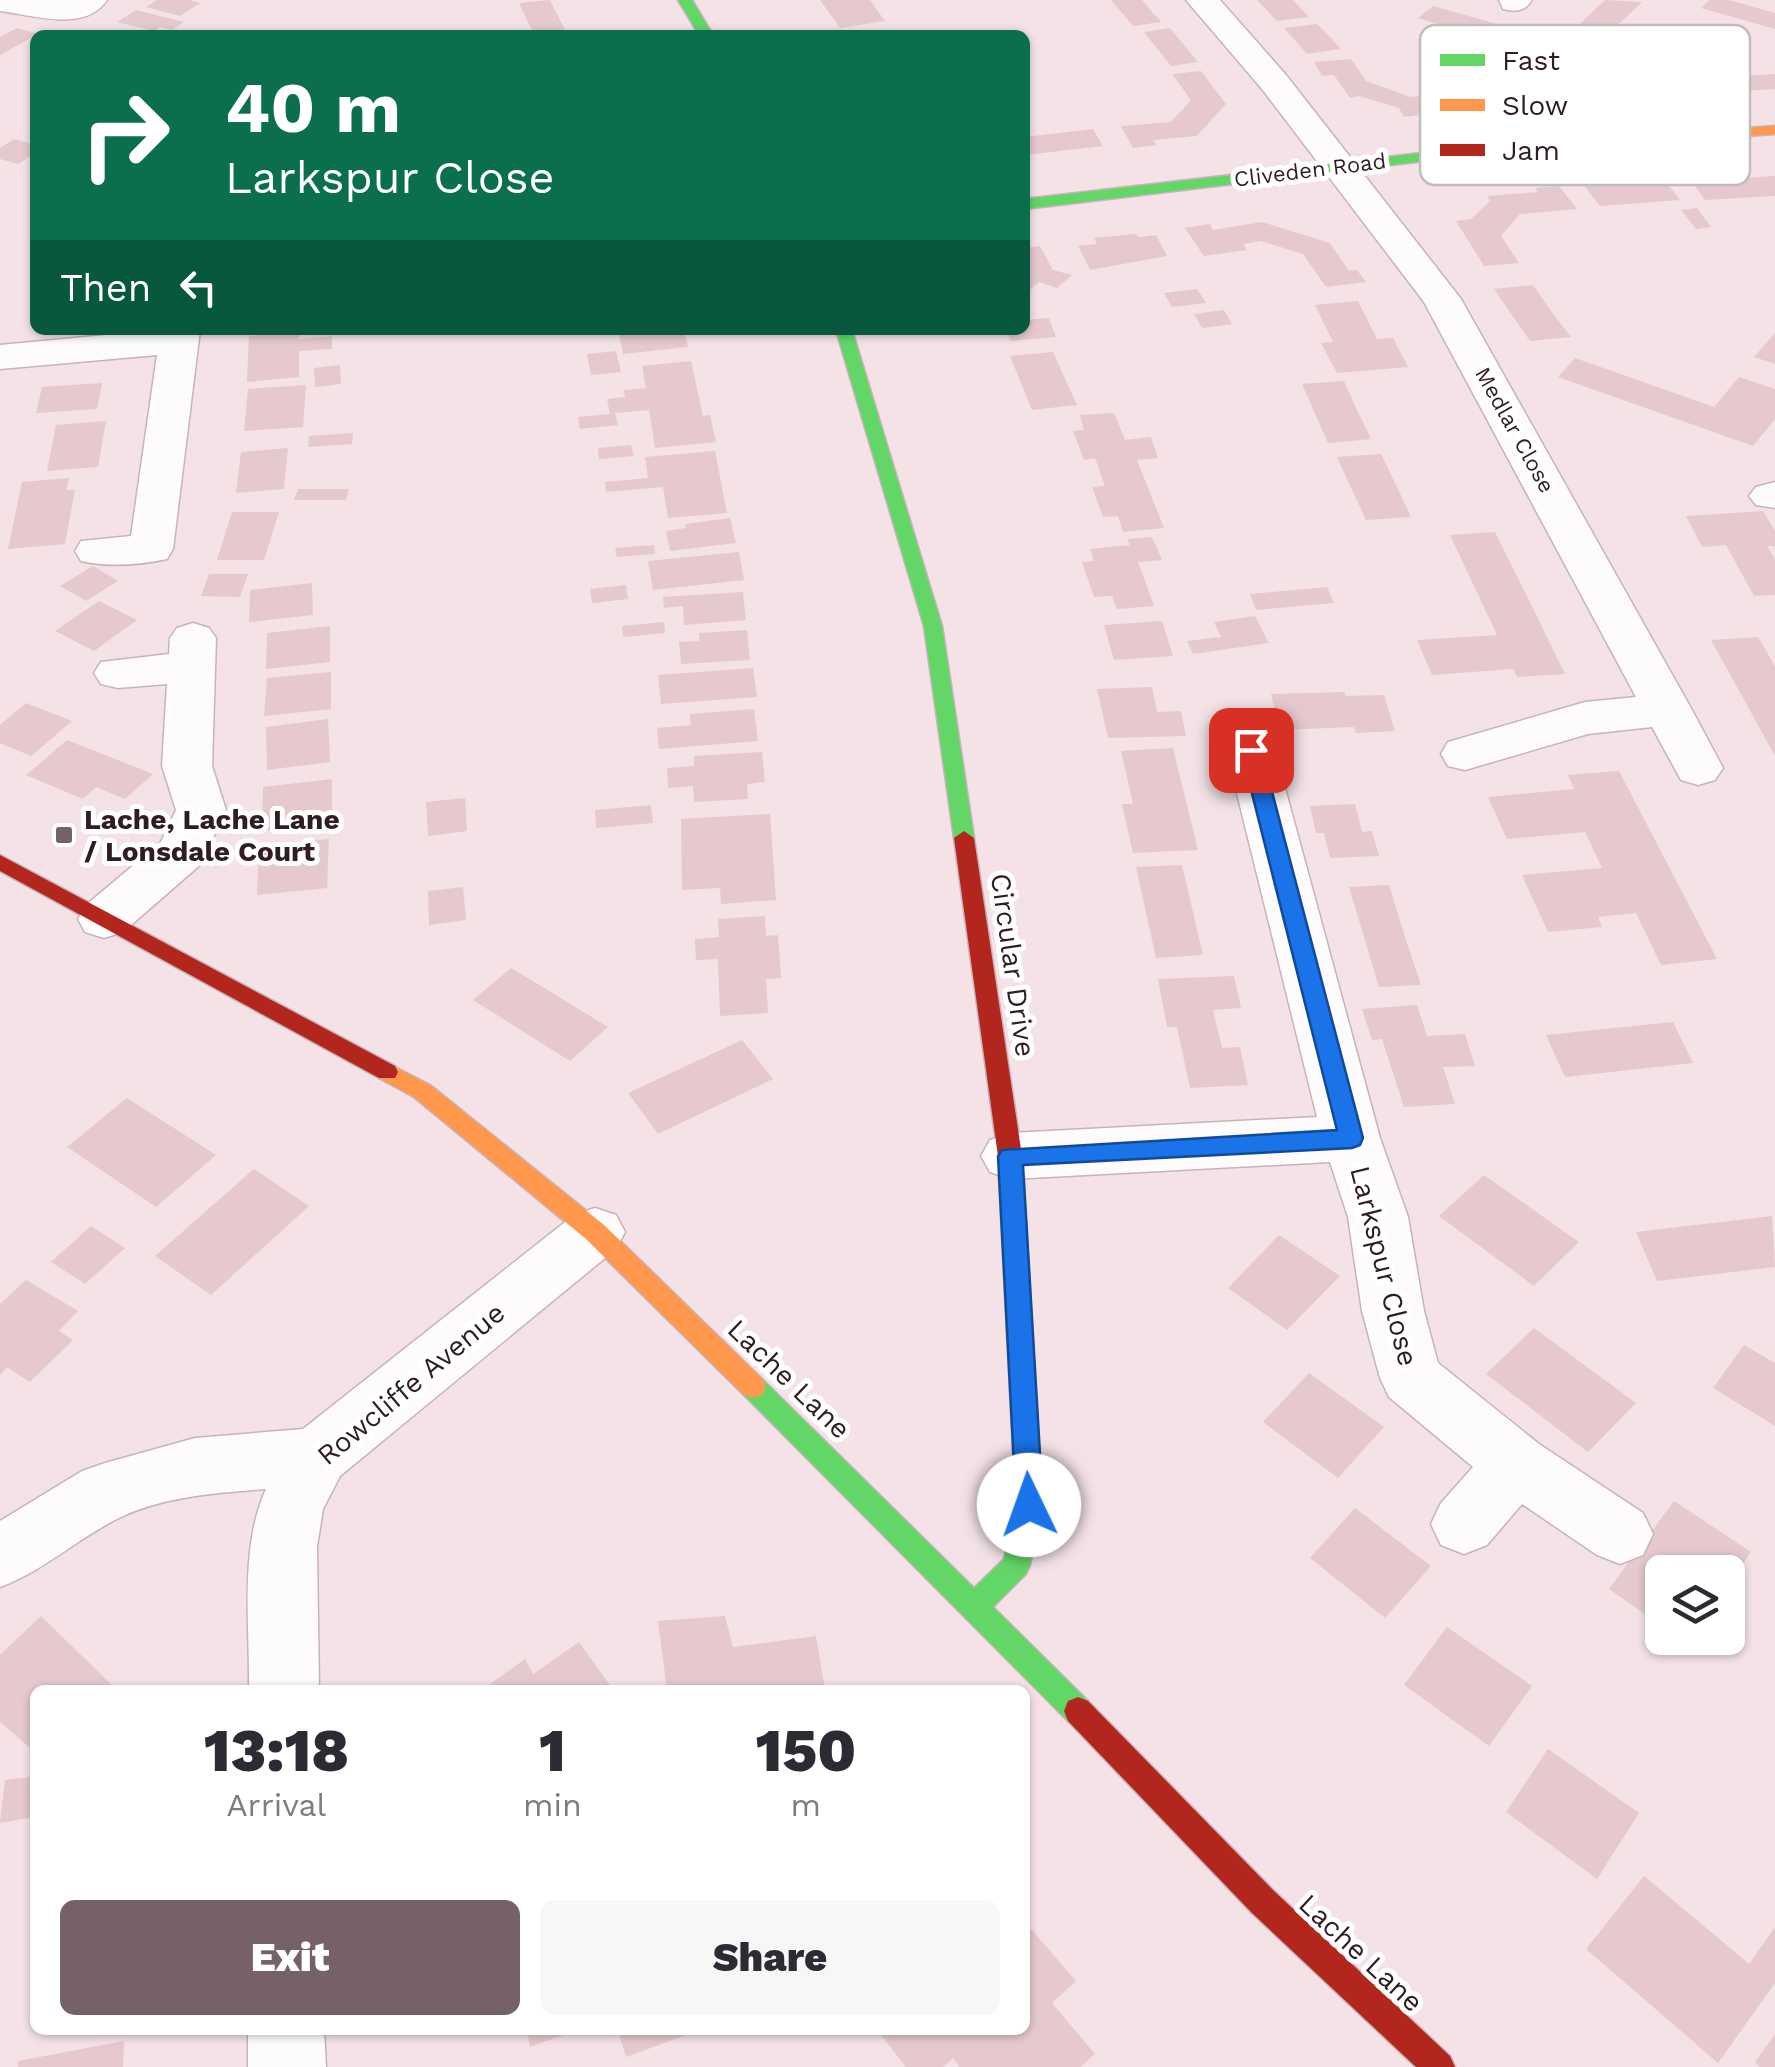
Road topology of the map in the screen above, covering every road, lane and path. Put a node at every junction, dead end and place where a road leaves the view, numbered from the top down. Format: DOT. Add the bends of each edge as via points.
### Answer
graph roads {
  1 [pos="685,0"];
  2 [pos="1202,0"];
  3 [pos="0,1"];
  4 [pos="84,8"];
  5 [pos="703,30"];
  6 [pos="1775,130"];
  7 [pos="1750,132"];
  8 [pos="1420,156"];
  9 [pos="1337,166"];
  10 [pos="1030,203"];
  11 [pos="846,335"];
  12 [pos="180,336"];
  13 [pos="0,357"];
  14 [pos="96,551"];
  15 [pos="118,673"];
  16 [pos="1668,710"];
  17 [pos="1245,729"];
  18 [pos="1465,754"];
  19 [pos="1698,768"];
  20 [pos="0,862"];
  21 [pos="104,918"];
  22 [pos="1352,1138"];
  23 [pos="1010,1156"];
  24 [pos="596,1232"];
  25 [pos="317,1456"];
  26 [pos="1516,1464"];
  27 [pos="1464,1524"];
  28 [pos="1620,1534"];
  29 [pos="0,1557"];
  30 [pos="976,1604"];
  31 [pos="284,1685"];
  32 [pos="286,2035"];
  33 [pos="286,2067"];
  34 [pos="1439,2067"];
  1 -- 5 [label="street"];
  2 -- 9 [label="street, Medlar Close"];
  3 -- 4 [label="street"];
  6 -- 7 [label="street, Cliveden Road"];
  8 -- 9 [label="street, Cliveden Road"];
  9 -- 10 [label="street, Cliveden Road"];
  9 -- 16 [label="street, Medlar Close" via="1442,299"];
  11 -- 23 [label="street, Circular Drive" via="933,626"];
  12 -- 13 [label="street"];
  12 -- 14 [label="street" via="152,549"];
  15 -- 21 [label="street" via="192,653 187,766 202,810 182,852"];
  16 -- 18 [label="street" via="1585,718"];
  16 -- 19 [label="street, Medlar Close"];
  17 -- 22 [label="street, Larkspur Close"];
  20 -- 21 [label="street, Lache Lane"];
  21 -- 24 [label="street, Lache Lane" via="422,1092"];
  22 -- 23 [label="street, Larkspur Close"];
  22 -- 26 [label="street, Larkspur Close" via="1378,1217 1411,1378"];
  23 -- 30 [label="street, Circular Drive" via="1029,1505 1016,1564"];
  24 -- 25 [label="street, Rowcliffe Avenue"];
  24 -- 30 [label="street, Lache Lane"];
  25 -- 29 [label="street" via="196,1467 106,1492"];
  25 -- 31 [label="street, Rowcliffe Avenue" via="291,1506 284,1548"];
  26 -- 27 [label="street"];
  26 -- 28 [label="street, Larkspur Close"];
  30 -- 34 [label="street, Lache Lane" via="1263,1902"];
  32 -- 33 [label="street"];
}
